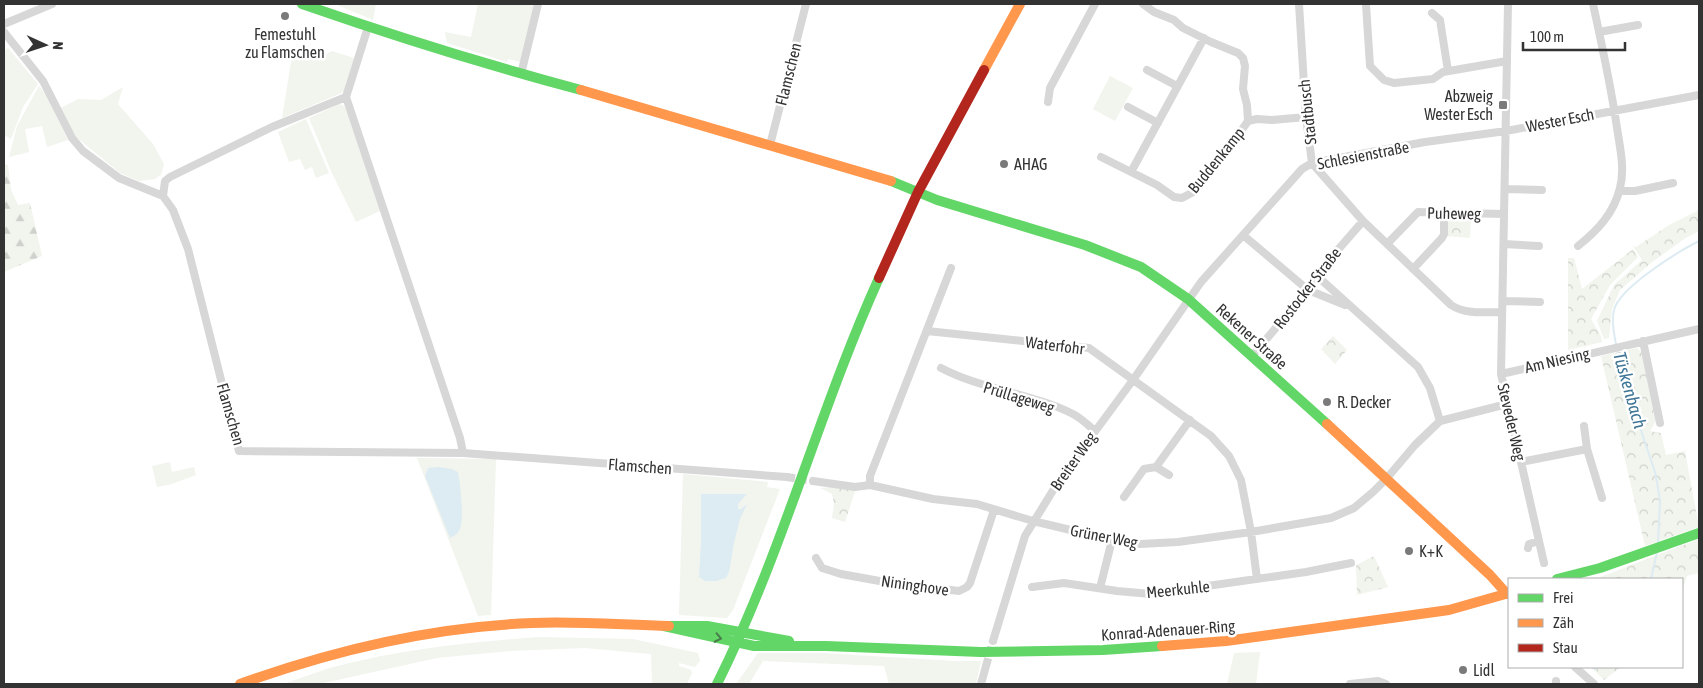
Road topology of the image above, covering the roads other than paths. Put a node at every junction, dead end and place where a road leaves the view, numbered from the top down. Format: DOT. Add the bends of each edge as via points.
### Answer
graph roads {
  1 [pos="52,4"];
  2 [pos="302,4"];
  3 [pos="538,4"];
  4 [pos="806,4"];
  5 [pos="1020,4"];
  6 [pos="1095,4"];
  7 [pos="1144,4"];
  8 [pos="1299,4"];
  9 [pos="1366,4"];
  10 [pos="1508,4"];
  11 [pos="1593,4"];
  12 [pos="1432,13"];
  13 [pos="4,24"];
  14 [pos="1638,25"];
  15 [pos="368,26"];
  16 [pos="4,32"];
  17 [pos="1599,32"];
  18 [pos="1204,38"];
  19 [pos="1507,62"];
  20 [pos="1147,70"];
  21 [pos="1448,71"];
  22 [pos="522,74"];
  23 [pos="1177,86"];
  24 [pos="1699,95"];
  25 [pos="346,97"];
  26 [pos="1048,102"];
  27 [pos="1128,107"];
  28 [pos="1614,110"];
  29 [pos="1306,117"];
  30 [pos="1248,121"];
  31 [pos="1158,123"];
  32 [pos="1506,131"];
  33 [pos="770,145"];
  34 [pos="1101,157"];
  35 [pos="1312,164"];
  36 [pos="1131,172"];
  37 [pos="1673,183"];
  38 [pos="1505,189"];
  39 [pos="1542,190"];
  40 [pos="1620,191"];
  41 [pos="918,192"];
  42 [pos="163,196"];
  43 [pos="1444,212"];
  44 [pos="1504,214"];
  45 [pos="1363,221"];
  46 [pos="1243,236"];
  47 [pos="1387,244"];
  48 [pos="1504,244"];
  49 [pos="1539,246"];
  50 [pos="1578,246"];
  51 [pos="951,268"];
  52 [pos="1413,269"];
  53 [pos="1316,275"];
  54 [pos="1308,290"];
  55 [pos="1188,299"];
  56 [pos="1502,301"];
  57 [pos="1540,302"];
  58 [pos="1350,306"];
  59 [pos="1502,312"];
  60 [pos="1699,329"];
  61 [pos="927,331"];
  62 [pos="1643,341"];
  63 [pos="1252,356"];
  64 [pos="941,368"];
  65 [pos="1501,374"];
  66 [pos="1133,380"];
  67 [pos="1507,404"];
  68 [pos="1190,420"];
  69 [pos="1440,421"];
  70 [pos="1660,423"];
  71 [pos="1584,426"];
  72 [pos="1095,431"];
  73 [pos="1588,449"];
  74 [pos="463,453"];
  75 [pos="1521,462"];
  76 [pos="1156,466"];
  77 [pos="1169,475"];
  78 [pos="787,478"];
  79 [pos="1387,478"];
  80 [pos="813,481"];
  81 [pos="870,485"];
  82 [pos="1124,497"];
  83 [pos="1602,498"];
  84 [pos="994,510"];
  85 [pos="1033,521"];
  86 [pos="1251,532"];
  87 [pos="1699,533"];
  88 [pos="1112,540"];
  89 [pos="1539,541"];
  90 [pos="1528,548"];
  91 [pos="816,558"];
  92 [pos="1351,563"];
  93 [pos="1544,563"];
  94 [pos="1257,578"];
  95 [pos="1561,578"];
  96 [pos="1032,587"];
  97 [pos="1100,588"];
  98 [pos="1508,595"];
  99 [pos="664,626"];
  100 [pos="742,632"];
  101 [pos="993,641"];
  102 [pos="738,642"];
  103 [pos="826,646"];
  104 [pos="986,666"];
  105 [pos="1576,668"];
  106 [pos="240,684"];
  107 [pos="717,684"];
  108 [pos="982,684"];
  109 [pos="1350,684"];
  110 [pos="1386,684"];
  111 [pos="1594,684"];
  1 -- 13 [label="street"];
  2 -- 15 [label="main road, Rekener Straße"];
  3 -- 22 [label="street"];
  4 -- 33 [label="street, Flamschen"];
  5 -- 41 [label="main road"];
  6 -- 26 [label="street" via="1050,88"];
  7 -- 18 [label="street, Buddenkamp"];
  8 -- 29 [label="street, Stadtbusch"];
  9 -- 21 [label="street" via="1370,66 1384,80 1394,84 1433,79"];
  10 -- 19 [label="street, Steveder Weg"];
  11 -- 17 [label="street, Wester Esch"];
  12 -- 21 [label="street" via="1440,20"];
  14 -- 17 [label="street"];
  15 -- 22 [label="main road, Rekener Straße"];
  15 -- 25 [label="street"];
  16 -- 42 [label="street" via="43,81 72,138 83,151 119,178"];
  17 -- 28 [label="street, Wester Esch"];
  18 -- 23 [label="street"];
  18 -- 30 [label="street, Buddenkamp" via="1243,58"];
  19 -- 21 [label="street"];
  19 -- 32 [label="street, Steveder Weg"];
  20 -- 23 [label="street"];
  22 -- 33 [label="main road, Rekener Straße"];
  23 -- 31 [label="street"];
  24 -- 28 [label="street, Wester Esch"];
  25 -- 42 [label="street" via="272,127 170,178 165,181"];
  25 -- 74 [label="street"];
  27 -- 31 [label="street"];
  28 -- 32 [label="street, Wester Esch"];
  28 -- 40 [label="street" via="1622,168"];
  29 -- 30 [label="street, Buddenkamp"];
  29 -- 35 [label="street, Stadtbusch"];
  30 -- 36 [label="street, Buddenkamp" via="1188,196 1174,197"];
  31 -- 36 [label="street"];
  32 -- 35 [label="street, Schlesienstraße" via="1425,142"];
  32 -- 38 [label="street, Steveder Weg"];
  33 -- 41 [label="main road, Rekener Straße"];
  34 -- 36 [label="street, Buddenkamp"];
  35 -- 45 [label="street, Stadtbusch"];
  35 -- 46 [label="street, Schlesienstraße" via="1302,169"];
  37 -- 40 [label="street"];
  38 -- 39 [label="street"];
  38 -- 44 [label="street, Steveder Weg"];
  40 -- 50 [label="street" via="1605,221"];
  41 -- 55 [label="main road, Rekener Straße" via="1135,264 1164,280"];
  41 -- 100 [label="main road" via="832,392"];
  42 -- 74 [label="street, Flamschen" via="173,210 188,250 239,451"];
  43 -- 44 [label="street, Puheweg"];
  43 -- 47 [label="street, Puheweg" via="1418,212"];
  43 -- 52 [label="street" via="1442,238"];
  44 -- 48 [label="street, Steveder Weg"];
  45 -- 47 [label="street, Stadtbusch"];
  45 -- 53 [label="street, Rostocker Straße"];
  46 -- 54 [label="street"];
  46 -- 55 [label="street, Schlesienstraße"];
  47 -- 52 [label="street, Stadtbusch"];
  48 -- 49 [label="street"];
  48 -- 56 [label="street, Steveder Weg"];
  51 -- 61 [label="street"];
  52 -- 59 [label="street, Stadtbusch" via="1460,310"];
  53 -- 54 [label="street, Rostocker Straße"];
  53 -- 58 [label="street"];
  54 -- 58 [label="street"];
  54 -- 63 [label="street, Rostocker Straße"];
  55 -- 63 [label="main road, Rekener Straße"];
  55 -- 66 [label="street, Breiter Weg"];
  56 -- 57 [label="street"];
  56 -- 59 [label="street, Steveder Weg"];
  58 -- 69 [label="street" via="1418,367 1430,388"];
  59 -- 65 [label="street, Steveder Weg"];
  60 -- 62 [label="street, Am Niesing"];
  61 -- 66 [label="street, Waterfohr" via="1089,348"];
  61 -- 81 [label="street" via="870,476"];
  62 -- 65 [label="street, Am Niesing"];
  62 -- 70 [label="street"];
  63 -- 79 [label="main road, Rekener Straße"];
  64 -- 72 [label="street, Prüllageweg" via="961,378 1065,411"];
  65 -- 67 [label="street, Steveder Weg"];
  66 -- 68 [label="street, Waterfohr"];
  66 -- 72 [label="street, Breiter Weg"];
  67 -- 69 [label="street"];
  67 -- 75 [label="street, Steveder Weg"];
  68 -- 76 [label="street"];
  68 -- 86 [label="street, Waterfohr" via="1218,443 1238,471"];
  69 -- 79 [label="street"];
  71 -- 73 [label="street"];
  72 -- 85 [label="street, Breiter Weg"];
  73 -- 75 [label="street"];
  73 -- 83 [label="street"];
  74 -- 78 [label="street, Flamschen"];
  75 -- 89 [label="street, Steveder Weg"];
  76 -- 77 [label="street"];
  76 -- 82 [label="street" via="1144,469"];
  79 -- 86 [label="street, Grüner Weg" via="1354,508 1331,518"];
  79 -- 98 [label="main road, Rekener Straße"];
  80 -- 81 [label="street, Grüner Weg"];
  81 -- 84 [label="street, Grüner Weg" via="934,499 977,504"];
  84 -- 85 [label="street, Grüner Weg"];
  84 -- 91 [label="street, Nininghove" via="970,583 959,591 841,574 822,568"];
  85 -- 88 [label="street, Grüner Weg"];
  85 -- 101 [label="street, Breiter Weg" via="1025,536"];
  86 -- 88 [label="street, Grüner Weg" via="1150,544"];
  86 -- 94 [label="street"];
  87 -- 95 [label="main road" via="1600,568"];
  88 -- 97 [label="street"];
  89 -- 90 [label="street" via="1529,544"];
  89 -- 93 [label="street, Steveder Weg"];
  92 -- 94 [label="street, Meerkuhle"];
  94 -- 97 [label="street, Meerkuhle" via="1151,594"];
  96 -- 97 [label="street, Meerkuhle" via="1064,583"];
  98 -- 103 [label="main road, Konrad-Adenauer-Ring" via="1427,614 1250,639 1144,648 981,652"];
  99 -- 100 [label="main road" via="705,626"];
  99 -- 102 [label="main road, one-way"];
  99 -- 106 [label="main road" via="554,623 444,631 376,643"];
  100 -- 102 [label="main road"];
  100 -- 103 [label="main road"];
  102 -- 103 [label="main road" via="754,646"];
  102 -- 107 [label="main road"];
  104 -- 108 [label="street"];
  105 -- 111 [label="street"];
  109 -- 110 [label="street" via="1378,681"];
}
